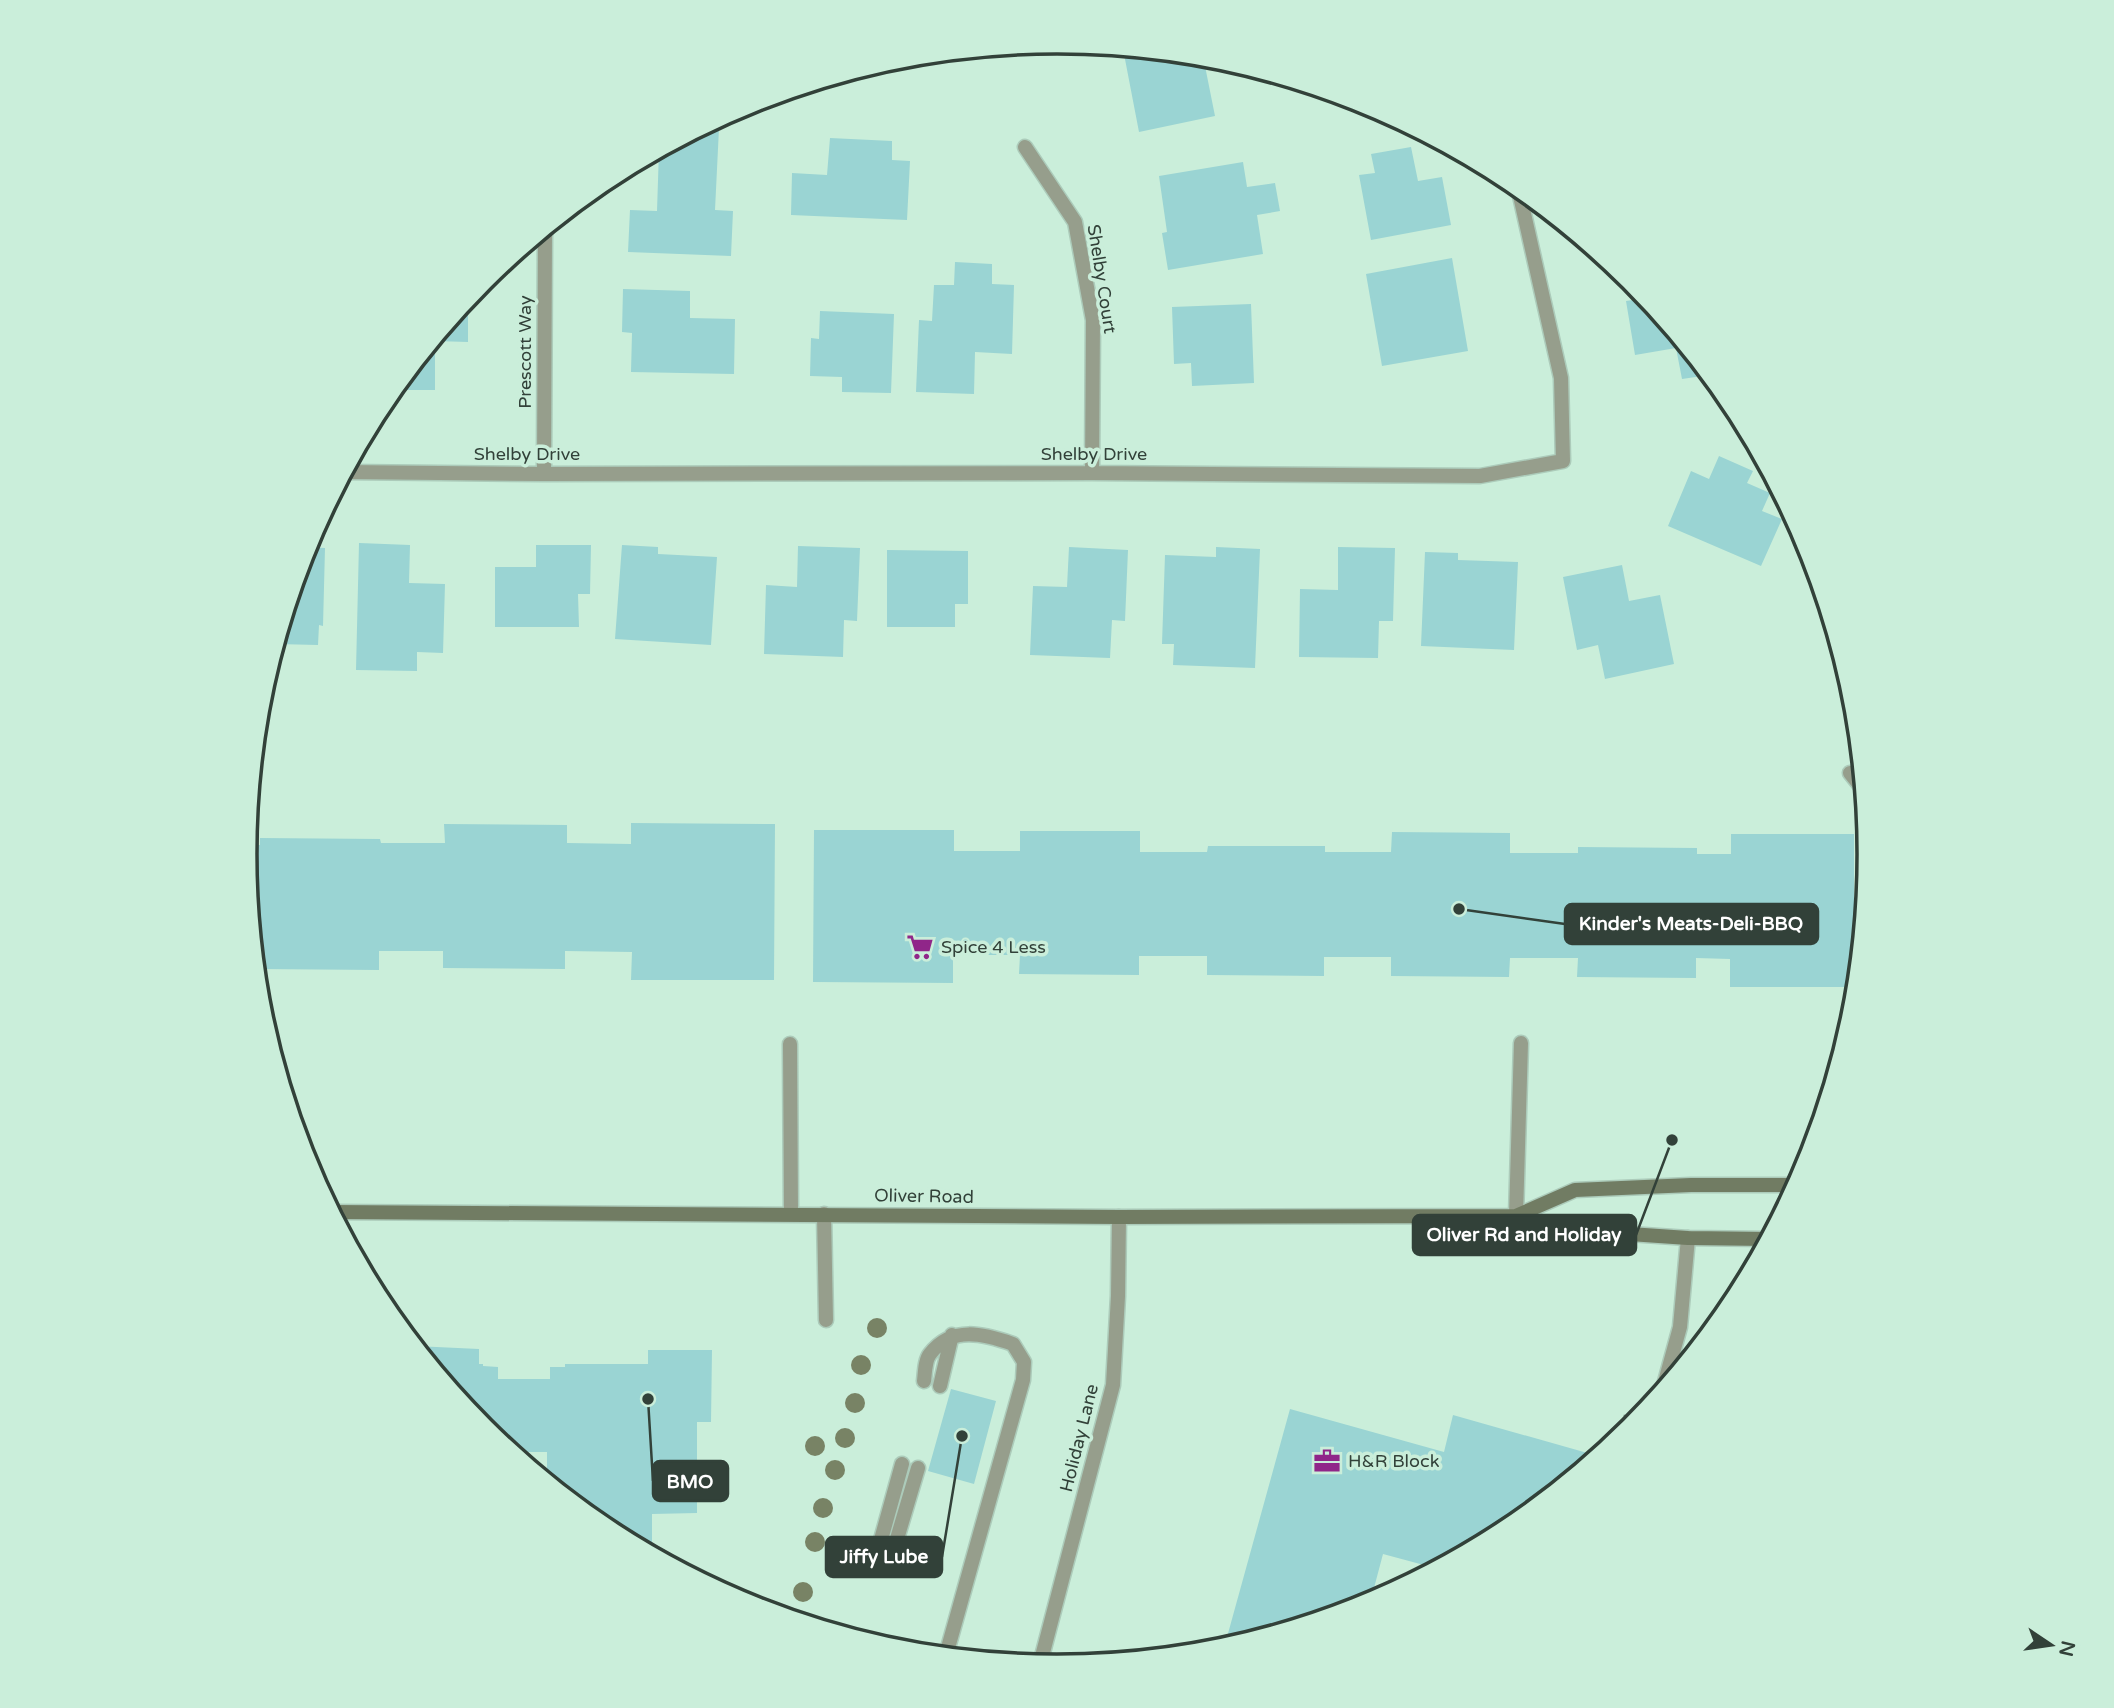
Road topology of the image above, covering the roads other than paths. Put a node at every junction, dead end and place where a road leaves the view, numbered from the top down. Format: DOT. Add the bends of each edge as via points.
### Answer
graph roads {
  1 [pos="1025,147"];
  2 [pos="1522,204"];
  3 [pos="545,241"];
  4 [pos="355,472"];
  5 [pos="1092,472"];
  6 [pos="544,474"];
  7 [pos="1850,773"];
  8 [pos="1852,776"];
  9 [pos="1521,1043"];
  10 [pos="790,1044"];
  11 [pos="1785,1185"];
  12 [pos="342,1212"];
  13 [pos="791,1213"];
  14 [pos="824,1214"];
  15 [pos="1516,1216"];
  16 [pos="1119,1217"];
  17 [pos="1688,1238"];
  18 [pos="1758,1239"];
  19 [pos="826,1320"];
  20 [pos="952,1335"];
  21 [pos="1669,1368"];
  22 [pos="924,1381"];
  23 [pos="940,1386"];
  24 [pos="902,1464"];
  25 [pos="918,1468"];
  26 [pos="877,1555"];
  27 [pos="891,1559"];
  28 [pos="948,1646"];
  29 [pos="1043,1653"];
  1 -- 5 [label="street, Shelby Court" via="1076,222 1093,320"];
  2 -- 5 [label="street, Shelby Drive" via="1561,378 1563,461 1480,476"];
  3 -- 6 [label="street, Prescott Way"];
  4 -- 6 [label="street, Shelby Drive"];
  5 -- 6 [label="street, Shelby Drive"];
  7 -- 8 [label="street"];
  9 -- 15 [label="street"];
  10 -- 13 [label="street"];
  11 -- 15 [label="street, Oliver Road" via="1575,1191"];
  12 -- 13 [label="street, Oliver Road"];
  13 -- 14 [label="street, Oliver Road"];
  14 -- 16 [label="street, Oliver Road"];
  14 -- 19 [label="street"];
  15 -- 16 [label="street, Oliver Road"];
  15 -- 17 [label="street, Oliver Road" via="1571,1230"];
  16 -- 29 [label="street, Holiday Lane" via="1113,1385"];
  17 -- 18 [label="street, Oliver Road"];
  17 -- 21 [label="street" via="1680,1327"];
  20 -- 22 [label="street" via="929,1355"];
  20 -- 23 [label="street"];
  20 -- 28 [label="street" via="985,1335 1013,1344 1024,1362 1023,1380"];
  24 -- 26 [label="street"];
  25 -- 27 [label="street"];
}
